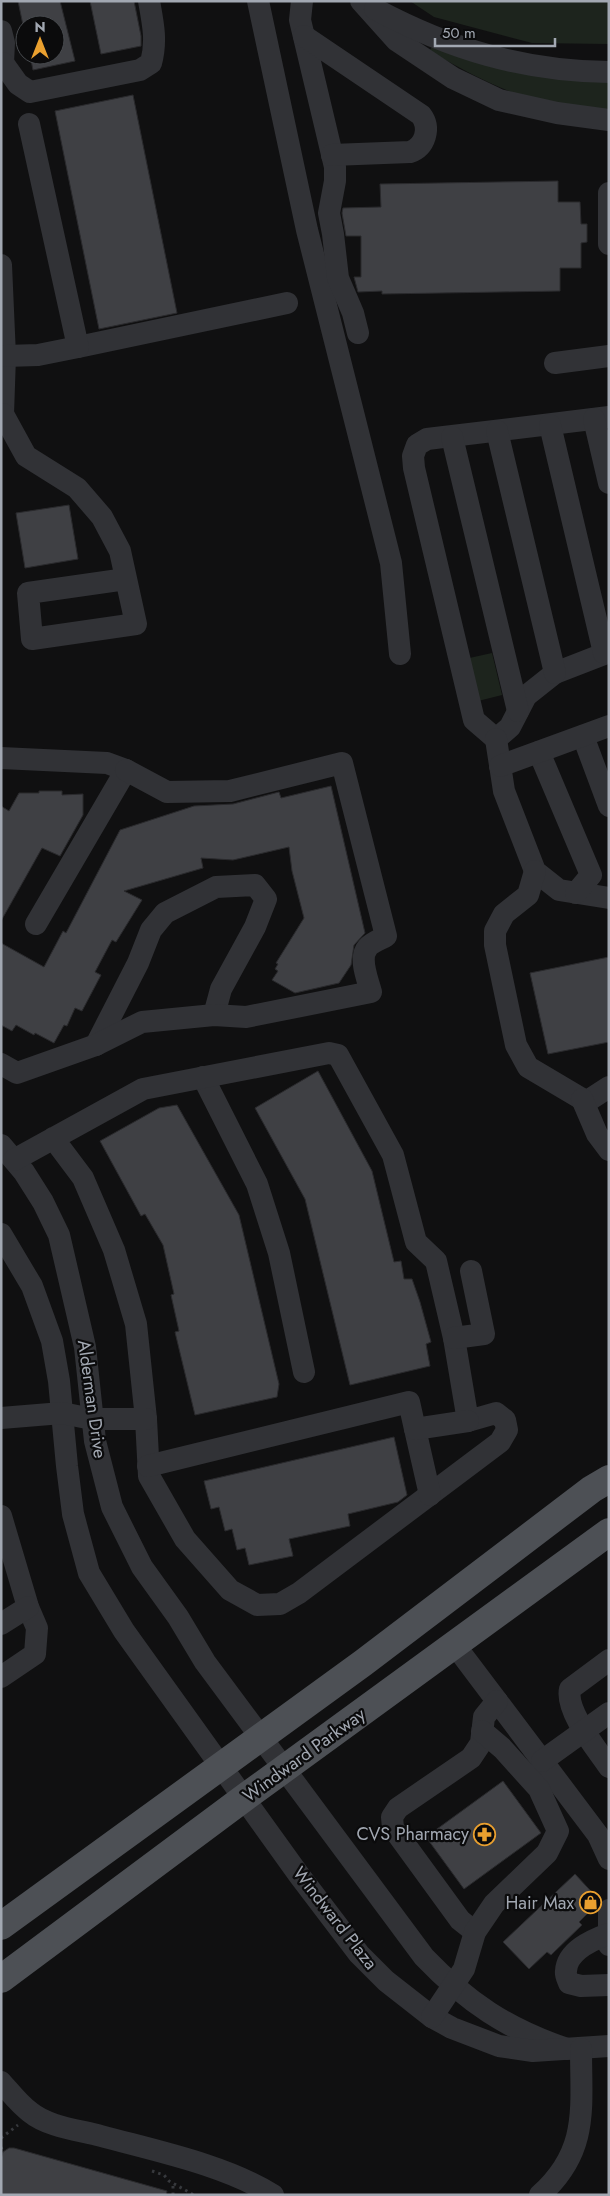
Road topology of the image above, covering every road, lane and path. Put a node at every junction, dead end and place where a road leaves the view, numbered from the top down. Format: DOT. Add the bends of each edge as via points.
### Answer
graph roads {
  1 [pos="149,1"];
  2 [pos="258,1"];
  3 [pos="302,1"];
  4 [pos="360,1"];
  5 [pos="1,31"];
  6 [pos="304,36"];
  7 [pos="2,64"];
  8 [pos="609,72"];
  9 [pos="609,120"];
  10 [pos="30,124"];
  11 [pos="332,155"];
  12 [pos="609,193"];
  13 [pos="609,244"];
  14 [pos="1,265"];
  15 [pos="287,303"];
  16 [pos="358,333"];
  17 [pos="78,347"];
  18 [pos="5,356"];
  19 [pos="609,356"];
  20 [pos="555,364"];
  21 [pos="2,414"];
  22 [pos="602,418"];
  23 [pos="550,424"];
  24 [pos="497,431"];
  25 [pos="452,436"];
  26 [pos="609,483"];
  27 [pos="126,579"];
  28 [pos="606,653"];
  29 [pos="400,654"];
  30 [pos="555,673"];
  31 [pos="518,711"];
  32 [pos="609,726"];
  33 [pos="583,736"];
  34 [pos="496,739"];
  35 [pos="539,752"];
  36 [pos="1,758"];
  37 [pos="500,766"];
  38 [pos="126,770"];
  39 [pos="609,806"];
  40 [pos="536,871"];
  41 [pos="576,893"];
  42 [pos="609,898"];
  43 [pos="36,924"];
  44 [pos="214,1015"];
  45 [pos="96,1045"];
  46 [pos="1,1064"];
  47 [pos="203,1077"];
  48 [pos="609,1087"];
  49 [pos="582,1099"];
  50 [pos="53,1138"];
  51 [pos="605,1138"];
  52 [pos="8,1152"];
  53 [pos="1,1234"];
  54 [pos="471,1272"];
  55 [pos="454,1338"];
  56 [pos="304,1372"];
  57 [pos="62,1413"];
  58 [pos="1,1418"];
  59 [pos="92,1419"];
  60 [pos="146,1419"];
  61 [pos="468,1421"];
  62 [pos="415,1429"];
  63 [pos="148,1466"];
  64 [pos="609,1479"];
  65 [pos="430,1495"];
  66 [pos="1,1516"];
  67 [pos="609,1532"];
  68 [pos="28,1607"];
  69 [pos="1,1624"];
  70 [pos="454,1644"];
  71 [pos="609,1660"];
  72 [pos="1,1677"];
  73 [pos="497,1701"];
  74 [pos="609,1712"];
  75 [pos="584,1730"];
  76 [pos="482,1731"];
  77 [pos="261,1736"];
  78 [pos="542,1761"];
  79 [pos="220,1766"];
  80 [pos="609,1768"];
  81 [pos="286,1769"];
  82 [pos="244,1798"];
  83 [pos="609,1859"];
  84 [pos="609,1910"];
  85 [pos="1,1926"];
  86 [pos="475,1932"];
  87 [pos="608,1934"];
  88 [pos="609,1945"];
  89 [pos="1,1979"];
  90 [pos="609,1985"];
  91 [pos="452,1986"];
  92 [pos="432,2018"];
  93 [pos="609,2046"];
  94 [pos="574,2049"];
  95 [pos="1,2082"];
  96 [pos="1,2147"];
  97 [pos="3,2152"];
  98 [pos="173,2184"];
  99 [pos="172,2195"];
  100 [pos="273,2195"];
  101 [pos="540,2195"];
  1 -- 7 [label="street" via="155,34 154,50 151,63 140,70 30,92 18,84"];
  2 -- 29 [label="street" via="307,230 391,563"];
  3 -- 6 [label="street" via="300,20"];
  4 -- 8 [label="street" via="416,31 485,55 537,67"];
  4 -- 9 [label="street" via="396,40 453,78 499,100"];
  5 -- 7 [label="street" via="4,43"];
  6 -- 11 [label="street"];
  6 -- 11 [label="street" via="421,115 427,126 420,147 410,152"];
  10 -- 17 [label="street"];
  11 -- 16 [label="street" via="335,181 329,213 338,278"];
  12 -- 13 [label="street"];
  14 -- 18 [label="street"];
  15 -- 17 [label="street"];
  17 -- 18 [label="street" via="38,355"];
  18 -- 21 [label="street"];
  19 -- 20 [label="street"];
  21 -- 27 [label="street" via="26,456 77,488 102,517 120,552"];
  22 -- 23 [label="street"];
  22 -- 26 [label="street"];
  23 -- 24 [label="street"];
  23 -- 28 [label="street"];
  24 -- 25 [label="street"];
  24 -- 30 [label="street"];
  25 -- 31 [label="street"];
  25 -- 34 [label="street" via="427,439 417,445 413,456 414,468 469,706 474,720"];
  27 -- 27 [label="street" via="136,624 32,639 28,593"];
  28 -- 30 [label="street"];
  30 -- 31 [label="street" via="526,696"];
  31 -- 34 [label="street" via="510,727"];
  32 -- 33 [label="street"];
  33 -- 35 [label="street"];
  33 -- 39 [label="street"];
  34 -- 37 [label="street"];
  35 -- 37 [label="street"];
  35 -- 41 [label="street" via="591,875"];
  36 -- 38 [label="street" via="107,763"];
  37 -- 40 [label="street" via="504,791"];
  38 -- 43 [label="street"];
  38 -- 44 [label="street" via="167,792 230,791 342,763 386,936 368,946 364,955 371,992 246,1017"];
  40 -- 41 [label="street" via="559,890"];
  40 -- 49 [label="street" via="528,895 504,914 495,931 495,945 516,1045 528,1067"];
  41 -- 42 [label="street"];
  44 -- 45 [label="street" via="142,1022"];
  44 -- 45 [label="street" via="221,989 255,927 266,899 255,885 216,887 165,913 151,930 138,963"];
  45 -- 46 [label="street" via="17,1073"];
  47 -- 50 [label="street" via="143,1088"];
  47 -- 55 [label="street" via="329,1053 338,1055 393,1155 416,1242 436,1261"];
  47 -- 56 [label="street" via="257,1184 279,1253"];
  48 -- 49 [label="street" via="589,1100"];
  49 -- 51 [label="street"];
  50 -- 52 [label="street"];
  50 -- 60 [label="street" via="83,1178 114,1250 136,1324"];
  52 -- 59 [label="street, Alderman Drive" via="43,1202 59,1235 85,1347"];
  53 -- 57 [label="street, Alderman Drive" via="32,1286 52,1341"];
  54 -- 55 [label="street" via="484,1334"];
  55 -- 61 [label="street"];
  57 -- 58 [label="street"];
  57 -- 59 [label="street"];
  57 -- 79 [label="street, Alderman Drive" via="73,1514 89,1573 124,1631"];
  59 -- 60 [label="street"];
  59 -- 77 [label="street, Alderman Drive" via="112,1507 142,1567 205,1662"];
  60 -- 63 [label="street"];
  61 -- 62 [label="street"];
  61 -- 65 [label="street" via="496,1414 505,1420 507,1430 500,1442"];
  62 -- 63 [label="street" via="409,1402"];
  62 -- 65 [label="street"];
  63 -- 65 [label="street" via="149,1476 185,1539 230,1590 257,1605 280,1604 299,1594"];
  64 -- 77 [label="main road"];
  66 -- 68 [label="street"];
  67 -- 70 [label="main road, Windward Parkway"];
  68 -- 69 [label="street"];
  68 -- 72 [label="street" via="37,1628 35,1654"];
  70 -- 73 [label="street"];
  70 -- 81 [label="main road, Windward Parkway"];
  71 -- 75 [label="street" via="570,1689 568,1697"];
  73 -- 76 [label="street" via="484,1717"];
  73 -- 78 [label="street"];
  74 -- 75 [label="street"];
  75 -- 78 [label="street"];
  75 -- 80 [label="street"];
  76 -- 86 [label="street" via="539,1789 558,1831 546,1853 494,1904"];
  76 -- 86 [label="street" via="480,1743 471,1758 398,1808 392,1817 393,1828 460,1920"];
  77 -- 79 [label="main road"];
  77 -- 81 [label="street, Alderman Drive"];
  78 -- 83 [label="street" via="598,1835"];
  79 -- 82 [label="street, Windward Plaza"];
  79 -- 85 [label="main road"];
  81 -- 82 [label="main road, Windward Parkway"];
  81 -- 91 [label="street, Windward Plaza" via="424,1957"];
  82 -- 89 [label="main road, Windward Parkway"];
  82 -- 92 [label="street, Windward Plaza" via="359,1954"];
  84 -- 87 [label="street"];
  86 -- 91 [label="street" via="464,1969"];
  87 -- 88 [label="street"];
  87 -- 90 [label="street" via="591,1940 572,1956 566,1972 569,1983"];
  91 -- 92 [label="street"];
  91 -- 94 [label="street, Windward Plaza" via="500,2020 533,2037"];
  92 -- 94 [label="street, Windward Plaza" via="500,2046 533,2051"];
  93 -- 94 [label="street, Windward Plaza"];
  94 -- 101 [label="street" via="582,2104 573,2154 555,2182"];
  95 -- 100 [label="street" via="30,2113 53,2123 220,2171 253,2182"];
  96 -- 97 [label="path"];
  98 -- 99 [label="path"];
}
